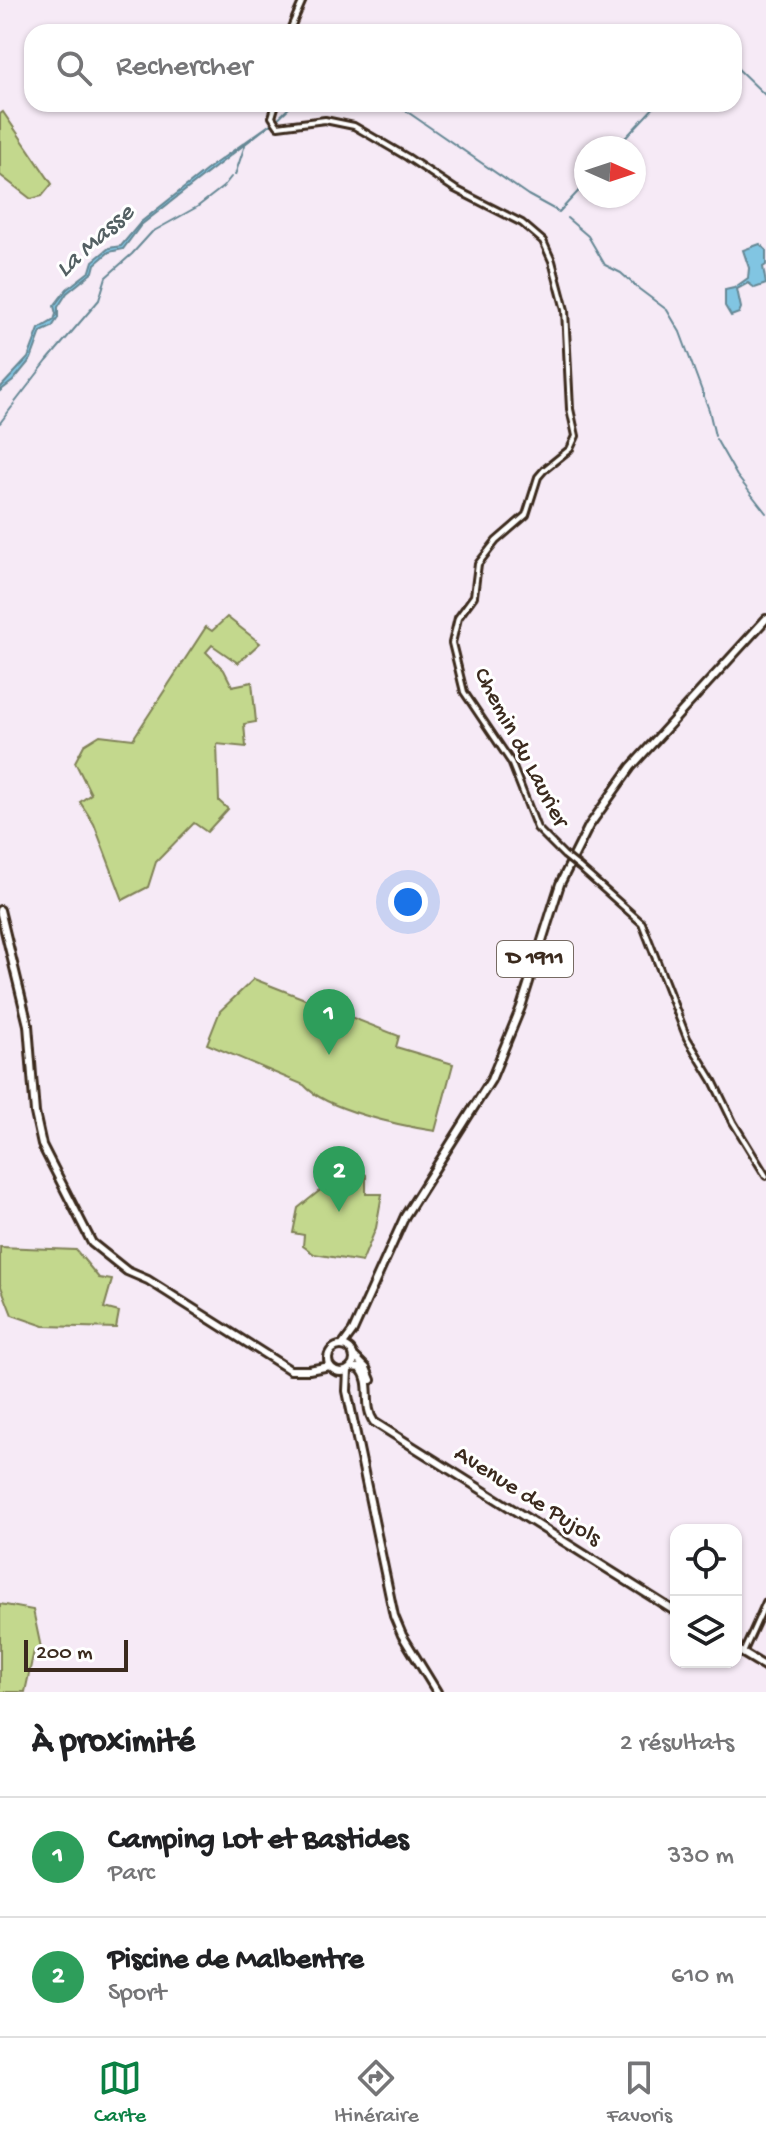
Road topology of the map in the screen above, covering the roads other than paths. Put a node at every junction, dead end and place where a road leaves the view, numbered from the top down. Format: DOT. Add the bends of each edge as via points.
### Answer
graph roads {
  1 [pos="303,0"];
  2 [pos="292,24"];
  3 [pos="275,112"];
  4 [pos="766,619"];
  5 [pos="0,910"];
  6 [pos="766,1176"];
  7 [pos="353,1331"];
  8 [pos="342,1346"];
  9 [pos="352,1353"];
  10 [pos="332,1366"];
  11 [pos="350,1368"];
  12 [pos="347,1391"];
  13 [pos="367,1407"];
  14 [pos="766,1602"];
  15 [pos="670,1608"];
  16 [pos="742,1647"];
  17 [pos="742,1652"];
  18 [pos="766,1667"];
  19 [pos="437,1692"];
  1 -- 2 [label="street"];
  3 -- 6 [label="street, Chemin du Laurier, bridge" via="274,123 285,127 325,120 354,126 455,189 522,223 543,241 565,310 576,436 570,449 538,477 526,515 478,564 474,596 458,618 452,643 464,692 511,762 537,828 642,923 687,1038"];
  4 -- 7 [label="main road, D 1911" via="631,767 589,826 560,884 521,1007 491,1080 405,1216"];
  5 -- 10 [label="main road" via="28,1025 38,1134 92,1243 127,1271 290,1370"];
  7 -- 8 [label="main road, D 1911"];
  7 -- 9 [label="main road, D 1911"];
  8 -- 9 [label="main road"];
  8 -- 10 [label="main road" via="333,1349"];
  9 -- 11 [label="main road"];
  9 -- 13 [label="main road" via="370,1373"];
  10 -- 11 [label="main road"];
  10 -- 12 [label="main road"];
  11 -- 12 [label="main road"];
  11 -- 13 [label="main road" via="360,1368 367,1377"];
  12 -- 19 [label="main road" via="394,1616"];
  13 -- 15 [label="main road, Avenue de Pujols" via="374,1422"];
  14 -- 16 [label="street"];
  17 -- 18 [label="main road"];
}
